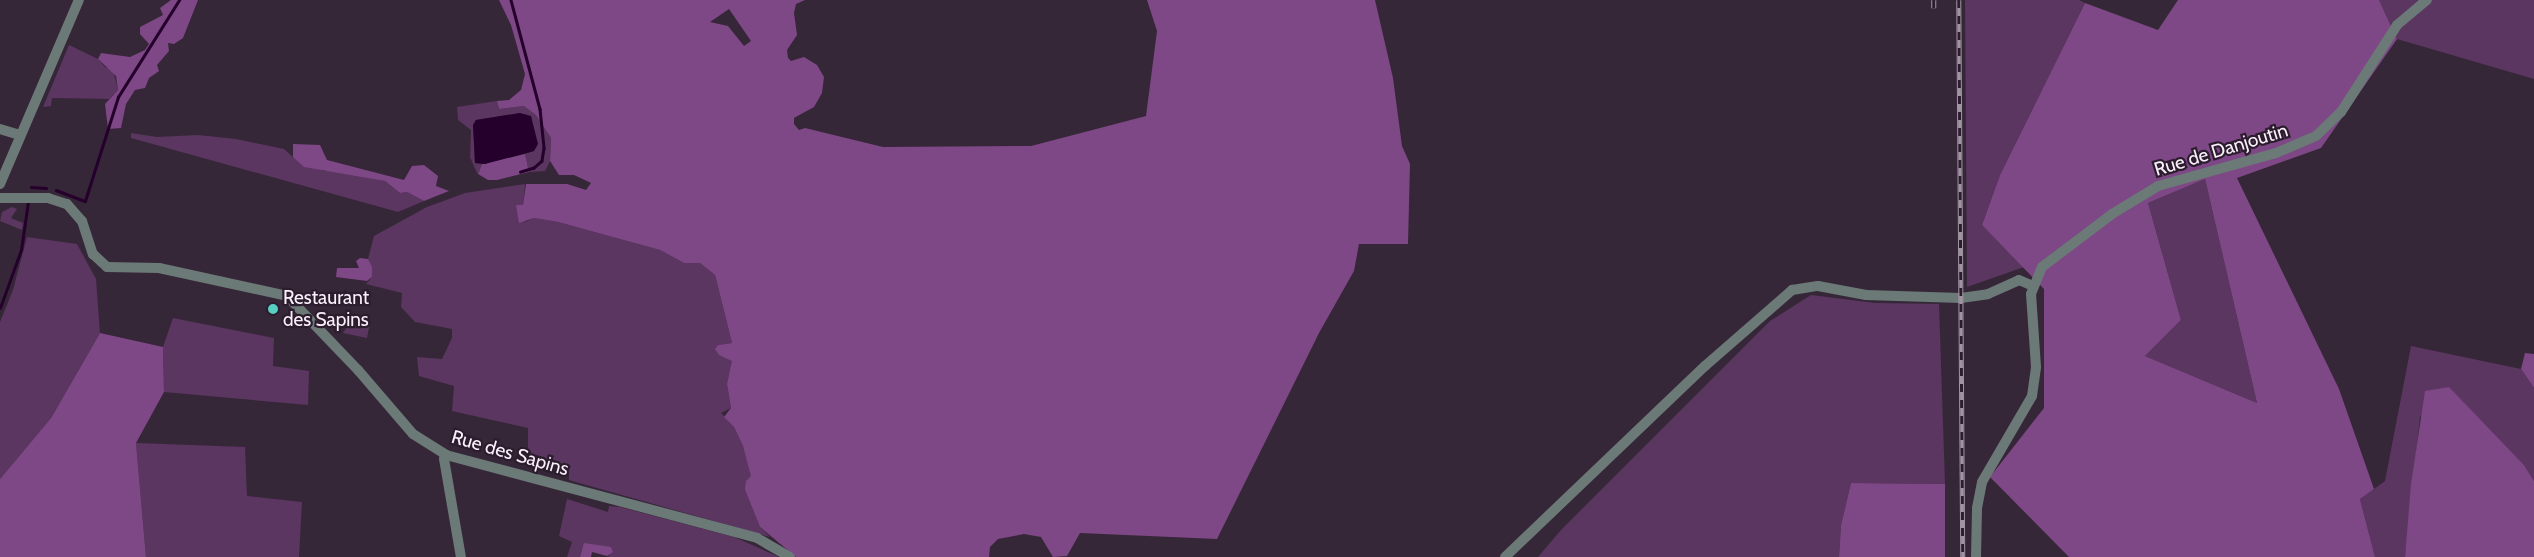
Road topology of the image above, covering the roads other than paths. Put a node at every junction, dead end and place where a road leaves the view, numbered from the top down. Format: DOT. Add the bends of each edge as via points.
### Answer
graph roads {
  1 [pos="79,0"];
  2 [pos="2427,0"];
  3 [pos="3,127"];
  4 [pos="20,135"];
  5 [pos="0,184"];
  6 [pos="0,198"];
  7 [pos="2033,286"];
  8 [pos="446,455"];
  9 [pos="461,557"];
  10 [pos="790,557"];
  11 [pos="1505,557"];
  12 [pos="1976,557"];
  1 -- 4 [label="street"];
  2 -- 7 [label="street, Rue de Danjoutin" via="2397,25 2341,112 2316,136 2282,151 2190,175 2150,190 2054,256 2042,267"];
  3 -- 4 [label="street"];
  4 -- 5 [label="street"];
  6 -- 8 [label="street, Rue des Sapins" via="48,198 67,204 82,221 93,254 107,267 159,268 287,296 414,434"];
  7 -- 11 [label="street" via="2019,280 1988,294 1968,298 1878,296 1818,286 1785,294"];
  7 -- 12 [label="street" via="2034,390 2024,416 1995,455 1982,482"];
  8 -- 9 [label="street" via="444,459"];
  8 -- 10 [label="street, Rue des Sapins" via="757,538"];
}
